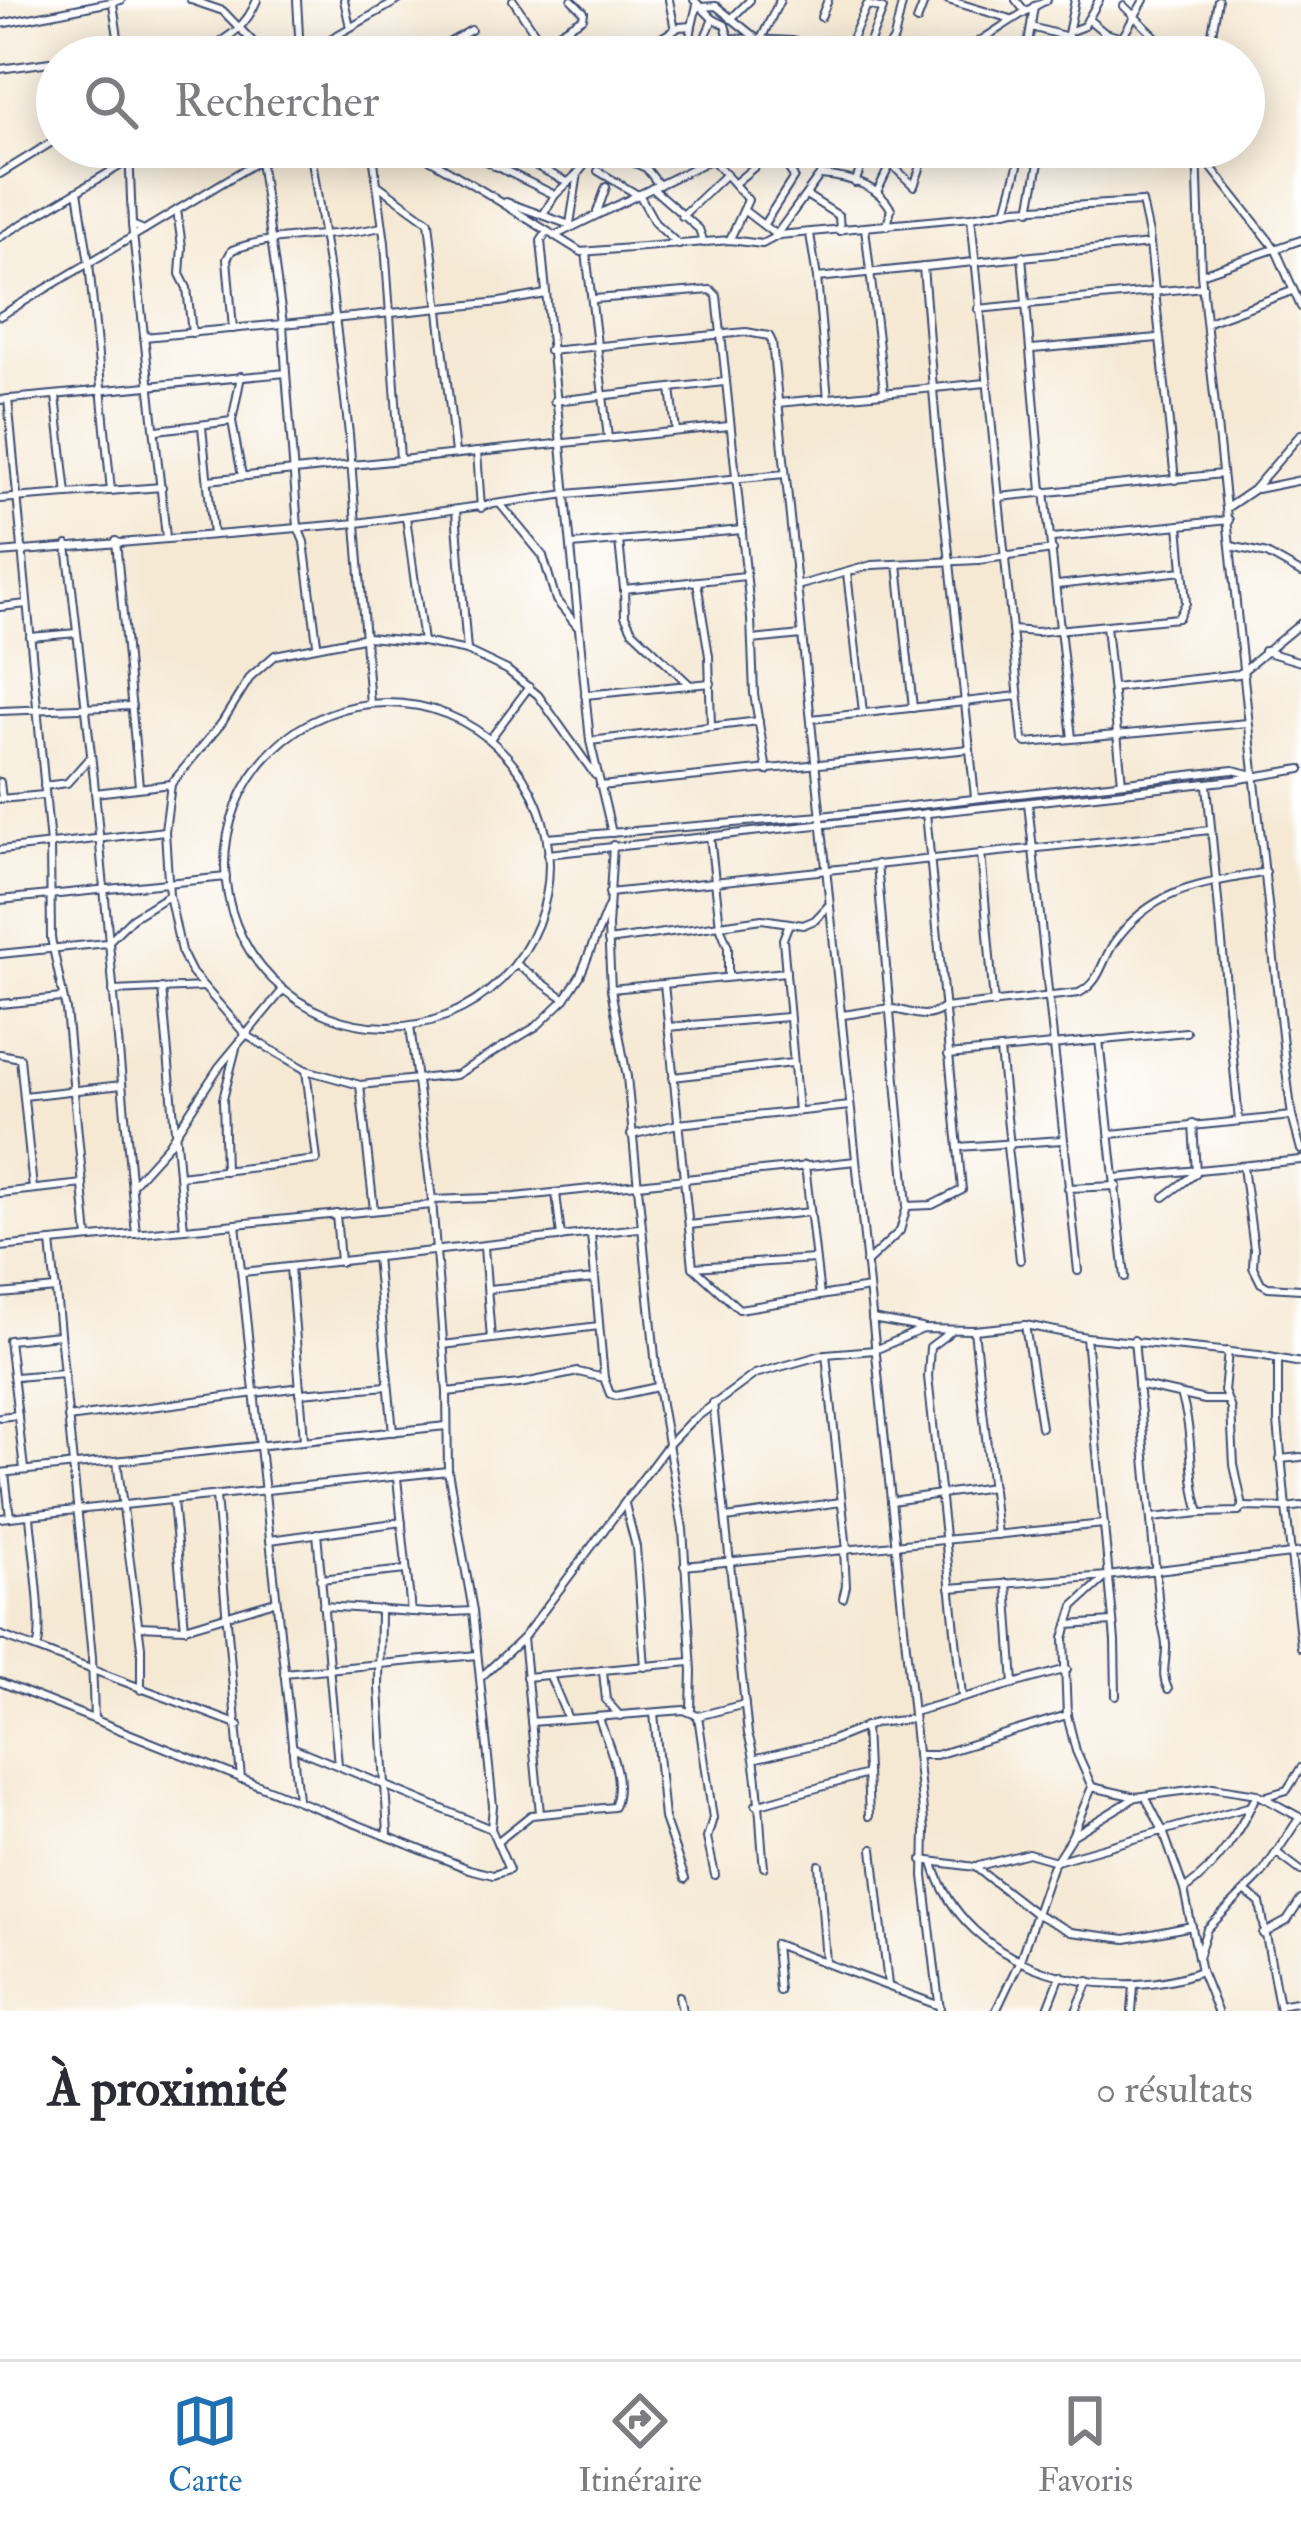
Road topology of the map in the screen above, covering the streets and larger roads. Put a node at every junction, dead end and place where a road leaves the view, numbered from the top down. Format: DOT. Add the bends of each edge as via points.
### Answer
graph roads {
  1 [pos="190,0"];
  2 [pos="256,0"];
  3 [pos="297,0"];
  4 [pos="344,0"];
  5 [pos="399,0"];
  6 [pos="513,0"];
  7 [pos="572,0"];
  8 [pos="670,0"];
  9 [pos="748,0"];
  10 [pos="780,0"];
  11 [pos="828,0"];
  12 [pos="903,0"];
  13 [pos="925,0"];
  14 [pos="948,0"];
  15 [pos="1016,0"];
  16 [pos="1047,0"];
  17 [pos="1076,0"];
  18 [pos="1144,0"];
  19 [pos="1218,0"];
  20 [pos="115,1"];
  21 [pos="1094,1"];
  22 [pos="712,2"];
  23 [pos="959,2"];
  24 [pos="697,3"];
  25 [pos="1034,6"];
  26 [pos="1124,6"];
  27 [pos="1024,10"];
  28 [pos="1134,15"];
  29 [pos="821,17"];
  30 [pos="713,19"];
  31 [pos="1011,19"];
  32 [pos="1088,19"];
  33 [pos="917,21"];
  34 [pos="728,22"];
  35 [pos="0,24"];
  36 [pos="692,26"];
  37 [pos="350,27"];
  38 [pos="1031,27"];
  39 [pos="239,29"];
  40 [pos="472,30"];
  41 [pos="673,32"];
  42 [pos="1070,34"];
  43 [pos="119,36"];
  44 [pos="228,36"];
  45 [pos="246,36"];
  46 [pos="299,36"];
  47 [pos="334,36"];
  48 [pos="461,36"];
  49 [pos="538,36"];
  50 [pos="551,36"];
  51 [pos="667,36"];
  52 [pos="672,36"];
  53 [pos="690,36"];
  54 [pos="706,36"];
  55 [pos="727,36"];
  56 [pos="755,36"];
  57 [pos="760,36"];
  58 [pos="853,36"];
  59 [pos="872,36"];
  60 [pos="895,36"];
  61 [pos="989,36"];
  62 [pos="1030,36"];
  63 [pos="1116,36"];
  64 [pos="1123,36"];
  65 [pos="1156,36"];
  66 [pos="1212,36"];
  67 [pos="36,64"];
  68 [pos="0,69"];
  69 [pos="36,152"];
  70 [pos="117,168"];
  71 [pos="130,168"];
  72 [pos="247,168"];
  73 [pos="261,168"];
  74 [pos="313,168"];
  75 [pos="375,168"];
  76 [pos="444,168"];
  77 [pos="498,168"];
  78 [pos="541,168"];
  79 [pos="580,168"];
  80 [pos="646,168"];
  81 [pos="692,168"];
  82 [pos="721,168"];
  83 [pos="753,168"];
  84 [pos="788,168"];
  85 [pos="823,168"];
  86 [pos="860,168"];
  87 [pos="889,168"];
  88 [pos="895,168"];
  89 [pos="921,168"];
  90 [pos="1017,168"];
  91 [pos="1038,168"];
  92 [pos="1198,168"];
  93 [pos="1213,168"];
  94 [pos="598,171"];
  95 [pos="578,172"];
  96 [pos="0,174"];
  97 [pos="726,174"];
  98 [pos="820,176"];
  99 [pos="794,178"];
  100 [pos="567,182"];
  101 [pos="855,182"];
  102 [pos="735,183"];
  103 [pos="378,185"];
  104 [pos="655,186"];
  105 [pos="606,187"];
  106 [pos="812,187"];
  107 [pos="78,191"];
  108 [pos="877,192"];
  109 [pos="555,195"];
  110 [pos="638,195"];
  111 [pos="806,195"];
  112 [pos="494,198"];
  113 [pos="176,210"];
  114 [pos="1030,210"];
  115 [pos="597,212"];
  116 [pos="746,212"];
  117 [pos="1006,212"];
  118 [pos="543,215"];
  119 [pos="682,216"];
  120 [pos="970,218"];
  121 [pos="764,224"];
  122 [pos="132,226"];
  123 [pos="381,226"];
  124 [pos="570,226"];
  125 [pos="887,226"];
  126 [pos="865,228"];
  127 [pos="144,230"];
  128 [pos="840,231"];
  129 [pos="551,234"];
  130 [pos="810,234"];
  131 [pos="777,235"];
  132 [pos="323,236"];
  133 [pos="0,238"];
  134 [pos="134,238"];
  135 [pos="730,240"];
  136 [pos="1301,240"];
  137 [pos="273,241"];
  138 [pos="704,244"];
  139 [pos="1150,244"];
  140 [pos="679,245"];
  141 [pos="1275,248"];
  142 [pos="586,252"];
  143 [pos="1022,256"];
  144 [pos="973,260"];
  145 [pos="89,262"];
  146 [pos="923,267"];
  147 [pos="868,272"];
  148 [pos="1201,274"];
  149 [pos="817,278"];
  150 [pos="1203,287"];
  151 [pos="1292,291"];
  152 [pos="1154,292"];
  153 [pos="546,294"];
  154 [pos="594,299"];
  155 [pos="1027,304"];
  156 [pos="439,307"];
  157 [pos="1301,307"];
  158 [pos="978,309"];
  159 [pos="388,314"];
  160 [pos="0,316"];
  161 [pos="336,321"];
  162 [pos="1208,322"];
  163 [pos="284,324"];
  164 [pos="233,329"];
  165 [pos="192,333"];
  166 [pos="721,333"];
  167 [pos="144,337"];
  168 [pos="1158,338"];
  169 [pos="599,346"];
  170 [pos="1032,349"];
  171 [pos="549,351"];
  172 [pos="286,373"];
  173 [pos="242,376"];
  174 [pos="725,382"];
  175 [pos="986,383"];
  176 [pos="151,386"];
  177 [pos="671,388"];
  178 [pos="932,390"];
  179 [pos="101,391"];
  180 [pos="884,392"];
  181 [pos="56,395"];
  182 [pos="605,395"];
  183 [pos="827,399"];
  184 [pos="4,400"];
  185 [pos="554,401"];
  186 [pos="778,403"];
  187 [pos="232,421"];
  188 [pos="729,425"];
  189 [pos="202,427"];
  190 [pos="157,430"];
  191 [pos="676,431"];
  192 [pos="1301,434"];
  193 [pos="608,438"];
  194 [pos="561,443"];
  195 [pos="477,452"];
  196 [pos="455,454"];
  197 [pos="400,460"];
  198 [pos="351,466"];
  199 [pos="293,471"];
  200 [pos="785,474"];
  201 [pos="1222,474"];
  202 [pos="242,476"];
  203 [pos="736,477"];
  204 [pos="1301,479"];
  205 [pos="208,480"];
  206 [pos="1175,480"];
  207 [pos="162,487"];
  208 [pos="1253,490"];
  209 [pos="111,491"];
  210 [pos="1044,491"];
  211 [pos="67,494"];
  212 [pos="568,494"];
  213 [pos="20,497"];
  214 [pos="998,497"];
  215 [pos="0,499"];
  216 [pos="501,505"];
  217 [pos="481,508"];
  218 [pos="1227,508"];
  219 [pos="456,511"];
  220 [pos="406,517"];
  221 [pos="1229,520"];
  222 [pos="356,523"];
  223 [pos="1179,525"];
  224 [pos="298,527"];
  225 [pos="742,530"];
  226 [pos="213,534"];
  227 [pos="166,537"];
  228 [pos="1052,538"];
  229 [pos="116,541"];
  230 [pos="619,541"];
  231 [pos="67,545"];
  232 [pos="572,545"];
  233 [pos="1231,546"];
  234 [pos="22,550"];
  235 [pos="1053,550"];
  236 [pos="0,553"];
  237 [pos="1006,556"];
  238 [pos="950,561"];
  239 [pos="898,564"];
  240 [pos="1183,571"];
  241 [pos="847,573"];
  242 [pos="1301,573"];
  243 [pos="745,576"];
  244 [pos="697,582"];
  245 [pos="1057,585"];
  246 [pos="797,586"];
  247 [pos="624,589"];
  248 [pos="26,604"];
  249 [pos="0,607"];
  250 [pos="1301,623"];
  251 [pos="1106,626"];
  252 [pos="580,629"];
  253 [pos="1060,630"];
  254 [pos="1012,631"];
  255 [pos="77,633"];
  256 [pos="802,635"];
  257 [pos="367,637"];
  258 [pos="30,638"];
  259 [pos="752,640"];
  260 [pos="423,642"];
  261 [pos="317,644"];
  262 [pos="467,651"];
  263 [pos="1264,651"];
  264 [pos="1301,662"];
  265 [pos="1244,672"];
  266 [pos="711,682"];
  267 [pos="690,685"];
  268 [pos="529,687"];
  269 [pos="1114,688"];
  270 [pos="586,694"];
  271 [pos="1018,696"];
  272 [pos="964,702"];
  273 [pos="370,704"];
  274 [pos="131,706"];
  275 [pos="85,708"];
  276 [pos="914,708"];
  277 [pos="37,710"];
  278 [pos="0,711"];
  279 [pos="863,713"];
  280 [pos="811,719"];
  281 [pos="759,721"];
  282 [pos="1249,723"];
  283 [pos="711,727"];
  284 [pos="1117,736"];
  285 [pos="490,739"];
  286 [pos="1072,740"];
  287 [pos="590,741"];
  288 [pos="970,749"];
  289 [pos="91,756"];
  290 [pos="816,767"];
  291 [pos="1301,769"];
  292 [pos="767,771"];
  293 [pos="1253,774"];
  294 [pos="596,775"];
  295 [pos="0,782"];
  296 [pos="1122,782"];
  297 [pos="1207,783"];
  298 [pos="172,784"];
  299 [pos="139,786"];
  300 [pos="600,786"];
  301 [pos="45,791"];
  302 [pos="95,794"];
  303 [pos="975,797"];
  304 [pos="1,799"];
  305 [pos="1028,802"];
  306 [pos="926,813"];
  307 [pos="820,815"];
  308 [pos="822,825"];
  309 [pos="1210,830"];
  310 [pos="165,831"];
  311 [pos="612,834"];
  312 [pos="710,836"];
  313 [pos="547,838"];
  314 [pos="99,840"];
  315 [pos="50,844"];
  316 [pos="613,845"];
  317 [pos="1031,847"];
  318 [pos="0,850"];
  319 [pos="981,853"];
  320 [pos="548,854"];
  321 [pos="930,858"];
  322 [pos="878,864"];
  323 [pos="826,869"];
  324 [pos="1267,872"];
  325 [pos="226,877"];
  326 [pos="1216,880"];
  327 [pos="716,881"];
  328 [pos="170,883"];
  329 [pos="104,890"];
  330 [pos="609,893"];
  331 [pos="169,895"];
  332 [pos="50,896"];
  333 [pos="0,900"];
  334 [pos="830,904"];
  335 [pos="608,907"];
  336 [pos="790,924"];
  337 [pos="720,926"];
  338 [pos="608,941"];
  339 [pos="107,944"];
  340 [pos="53,948"];
  341 [pos="0,954"];
  342 [pos="517,964"];
  343 [pos="786,972"];
  344 [pos="728,977"];
  345 [pos="664,984"];
  346 [pos="204,986"];
  347 [pos="162,988"];
  348 [pos="611,989"];
  349 [pos="113,991"];
  350 [pos="282,991"];
  351 [pos="62,998"];
  352 [pos="1047,998"];
  353 [pos="565,999"];
  354 [pos="0,1004"];
  355 [pos="994,1004"];
  356 [pos="890,1007"];
  357 [pos="944,1008"];
  358 [pos="841,1016"];
  359 [pos="787,1017"];
  360 [pos="410,1026"];
  361 [pos="668,1027"];
  362 [pos="1186,1032"];
  363 [pos="246,1035"];
  364 [pos="1100,1040"];
  365 [pos="238,1045"];
  366 [pos="1052,1045"];
  367 [pos="1000,1051"];
  368 [pos="0,1054"];
  369 [pos="948,1055"];
  370 [pos="792,1063"];
  371 [pos="306,1070"];
  372 [pos="674,1077"];
  373 [pos="417,1082"];
  374 [pos="122,1085"];
  375 [pos="360,1085"];
  376 [pos="74,1090"];
  377 [pos="23,1096"];
  378 [pos="850,1106"];
  379 [pos="798,1111"];
  380 [pos="1292,1115"];
  381 [pos="1239,1121"];
  382 [pos="678,1124"];
  383 [pos="1192,1124"];
  384 [pos="1111,1134"];
  385 [pos="632,1135"];
  386 [pos="174,1137"];
  387 [pos="1063,1140"];
  388 [pos="1008,1146"];
  389 [pos="958,1147"];
  390 [pos="1301,1150"];
  391 [pos="1301,1160"];
  392 [pos="856,1161"];
  393 [pos="805,1165"];
  394 [pos="1243,1167"];
  395 [pos="224,1171"];
  396 [pos="1196,1173"];
  397 [pos="179,1176"];
  398 [pos="685,1177"];
  399 [pos="1117,1182"];
  400 [pos="83,1184"];
  401 [pos="635,1184"];
  402 [pos="131,1185"];
  403 [pos="1068,1188"];
  404 [pos="33,1189"];
  405 [pos="0,1193"];
  406 [pos="556,1193"];
  407 [pos="1164,1197"];
  408 [pos="432,1203"];
  409 [pos="907,1206"];
  410 [pos="374,1210"];
  411 [pos="810,1212"];
  412 [pos="336,1214"];
  413 [pos="236,1224"];
  414 [pos="688,1226"];
  415 [pos="640,1228"];
  416 [pos="184,1229"];
  417 [pos="136,1234"];
  418 [pos="591,1234"];
  419 [pos="561,1237"];
  420 [pos="88,1238"];
  421 [pos="51,1242"];
  422 [pos="484,1246"];
  423 [pos="0,1247"];
  424 [pos="436,1251"];
  425 [pos="376,1257"];
  426 [pos="816,1259"];
  427 [pos="1020,1260"];
  428 [pos="340,1262"];
  429 [pos="866,1263"];
  430 [pos="290,1267"];
  431 [pos="693,1267"];
  432 [pos="1078,1271"];
  433 [pos="243,1272"];
  434 [pos="1125,1277"];
  435 [pos="595,1279"];
  436 [pos="869,1288"];
  437 [pos="56,1289"];
  438 [pos="488,1289"];
  439 [pos="1301,1289"];
  440 [pos="0,1294"];
  441 [pos="820,1297"];
  442 [pos="872,1319"];
  443 [pos="1024,1325"];
  444 [pos="599,1326"];
  445 [pos="922,1329"];
  446 [pos="952,1330"];
  447 [pos="974,1330"];
  448 [pos="59,1334"];
  449 [pos="1085,1336"];
  450 [pos="491,1339"];
  451 [pos="1134,1340"];
  452 [pos="4,1341"];
  453 [pos="443,1345"];
  454 [pos="875,1350"];
  455 [pos="1228,1351"];
  456 [pos="826,1354"];
  457 [pos="1278,1359"];
  458 [pos="1301,1363"];
  459 [pos="64,1373"];
  460 [pos="15,1377"];
  461 [pos="604,1378"];
  462 [pos="1138,1385"];
  463 [pos="388,1386"];
  464 [pos="658,1387"];
  465 [pos="300,1390"];
  466 [pos="447,1392"];
  467 [pos="255,1395"];
  468 [pos="1181,1395"];
  469 [pos="1227,1400"];
  470 [pos="713,1402"];
  471 [pos="18,1415"];
  472 [pos="0,1417"];
  473 [pos="68,1418"];
  474 [pos="446,1426"];
  475 [pos="1041,1427"];
  476 [pos="393,1432"];
  477 [pos="304,1439"];
  478 [pos="668,1446"];
  479 [pos="260,1447"];
  480 [pos="1301,1457"];
  481 [pos="1280,1459"];
  482 [pos="117,1461"];
  483 [pos="72,1464"];
  484 [pos="24,1469"];
  485 [pos="448,1471"];
  486 [pos="2,1472"];
  487 [pos="397,1478"];
  488 [pos="992,1487"];
  489 [pos="265,1492"];
  490 [pos="940,1494"];
  491 [pos="216,1497"];
  492 [pos="173,1501"];
  493 [pos="891,1501"];
  494 [pos="841,1502"];
  495 [pos="625,1504"];
  496 [pos="1301,1506"];
  497 [pos="124,1507"];
  498 [pos="1243,1508"];
  499 [pos="1286,1508"];
  500 [pos="77,1511"];
  501 [pos="1200,1513"];
  502 [pos="30,1516"];
  503 [pos="10,1517"];
  504 [pos="726,1518"];
  505 [pos="1153,1518"];
  506 [pos="0,1519"];
  507 [pos="402,1522"];
  508 [pos="1104,1524"];
  509 [pos="317,1533"];
  510 [pos="997,1534"];
  511 [pos="270,1540"];
  512 [pos="945,1540"];
  513 [pos="896,1545"];
  514 [pos="845,1550"];
  515 [pos="1301,1552"];
  516 [pos="1291,1554"];
  517 [pos="731,1562"];
  518 [pos="684,1566"];
  519 [pos="406,1570"];
  520 [pos="1156,1570"];
  521 [pos="1107,1576"];
  522 [pos="320,1579"];
  523 [pos="1007,1583"];
  524 [pos="950,1588"];
  525 [pos="842,1598"];
  526 [pos="275,1601"];
  527 [pos="323,1606"];
  528 [pos="380,1609"];
  529 [pos="473,1611"];
  530 [pos="411,1612"];
  531 [pos="228,1618"];
  532 [pos="1113,1622"];
  533 [pos="1068,1625"];
  534 [pos="138,1626"];
  535 [pos="185,1628"];
  536 [pos="0,1635"];
  537 [pos="523,1638"];
  538 [pos="1301,1647"];
  539 [pos="37,1648"];
  540 [pos="478,1654"];
  541 [pos="691,1661"];
  542 [pos="379,1665"];
  543 [pos="645,1667"];
  544 [pos="93,1669"];
  545 [pos="1067,1669"];
  546 [pos="329,1670"];
  547 [pos="0,1672"];
  548 [pos="603,1672"];
  549 [pos="284,1673"];
  550 [pos="550,1676"];
  551 [pos="526,1677"];
  552 [pos="480,1678"];
  553 [pos="1,1682"];
  554 [pos="1014,1684"];
  555 [pos="1168,1689"];
  556 [pos="141,1690"];
  557 [pos="962,1696"];
  558 [pos="1116,1696"];
  559 [pos="745,1704"];
  560 [pos="691,1710"];
  561 [pos="655,1713"];
  562 [pos="1067,1714"];
  563 [pos="620,1716"];
  564 [pos="698,1716"];
  565 [pos="913,1716"];
  566 [pos="599,1718"];
  567 [pos="94,1719"];
  568 [pos="568,1719"];
  569 [pos="531,1722"];
  570 [pos="238,1725"];
  571 [pos="865,1726"];
  572 [pos="292,1748"];
  573 [pos="917,1755"];
  574 [pos="758,1757"];
  575 [pos="338,1766"];
  576 [pos="1301,1768"];
  577 [pos="867,1774"];
  578 [pos="241,1779"];
  579 [pos="385,1784"];
  580 [pos="1092,1787"];
  581 [pos="1260,1795"];
  582 [pos="1141,1797"];
  583 [pos="298,1801"];
  584 [pos="756,1805"];
  585 [pos="1251,1806"];
  586 [pos="540,1813"];
  587 [pos="869,1816"];
  588 [pos="1300,1818"];
  589 [pos="491,1829"];
  590 [pos="1163,1831"];
  591 [pos="388,1835"];
  592 [pos="1072,1836"];
  593 [pos="496,1842"];
  594 [pos="873,1850"];
  595 [pos="1276,1853"];
  596 [pos="922,1860"];
  597 [pos="1056,1861"];
  598 [pos="933,1863"];
  599 [pos="819,1865"];
  600 [pos="764,1867"];
  601 [pos="975,1867"];
  602 [pos="1301,1871"];
  603 [pos="716,1874"];
  604 [pos="686,1880"];
  605 [pos="1184,1890"];
  606 [pos="1246,1892"];
  607 [pos="1301,1900"];
  608 [pos="1033,1912"];
  609 [pos="1192,1927"];
  610 [pos="1263,1934"];
  611 [pos="1198,1957"];
  612 [pos="1019,1960"];
  613 [pos="826,1963"];
  614 [pos="1201,1971"];
  615 [pos="1061,1975"];
  616 [pos="1089,1982"];
  617 [pos="888,1985"];
  618 [pos="1134,1986"];
  619 [pos="779,1991"];
  620 [pos="680,1996"];
  621 [pos="1301,2001"];
  622 [pos="1280,2008"];
  623 [pos="942,2010"];
  624 [pos="682,2011"];
  625 [pos="996,2011"];
  626 [pos="1047,2011"];
  627 [pos="1076,2011"];
  628 [pos="1132,2011"];
  629 [pos="1217,2011"];
  1 -- 39 [label="street" via="223,11"];
  2 -- 39 [label="street"];
  3 -- 46 [label="street"];
  4 -- 37 [label="street"];
  5 -- 37 [label="street"];
  6 -- 49 [label="street"];
  7 -- 50 [label="street" via="583,18"];
  8 -- 41 [label="street"];
  9 -- 34 [label="street"];
  10 -- 57 [label="street"];
  11 -- 29 [label="street"];
  12 -- 60 [label="street"];
  13 -- 33 [label="street"];
  14 -- 23 [label="street"];
  15 -- 27 [label="street"];
  16 -- 25 [label="street"];
  17 -- 42 [label="street"];
  18 -- 28 [label="street"];
  19 -- 66 [label="street"];
  20 -- 35 [label="street"];
  20 -- 43 [label="street"];
  21 -- 32 [label="street"];
  22 -- 24 [label="street"];
  22 -- 34 [label="street"];
  23 -- 31 [label="street"];
  24 -- 30 [label="street"];
  24 -- 36 [label="street"];
  25 -- 27 [label="street"];
  25 -- 38 [label="street"];
  26 -- 28 [label="street"];
  27 -- 31 [label="street"];
  28 -- 64 [label="street"];
  28 -- 65 [label="street"];
  30 -- 34 [label="street"];
  30 -- 54 [label="street"];
  31 -- 61 [label="street"];
  32 -- 42 [label="street"];
  32 -- 63 [label="street"];
  34 -- 55 [label="street"];
  34 -- 56 [label="street"];
  36 -- 41 [label="street"];
  36 -- 53 [label="street"];
  37 -- 47 [label="street"];
  38 -- 42 [label="street"];
  38 -- 62 [label="street"];
  39 -- 44 [label="street"];
  39 -- 45 [label="street"];
  40 -- 48 [label="street"];
  41 -- 51 [label="street"];
  41 -- 52 [label="street"];
  58 -- 59 [label="street" via="869,4 883,9"];
  67 -- 68 [label="street"];
  69 -- 96 [label="street"];
  70 -- 107 [label="street"];
  71 -- 122 [label="street"];
  72 -- 113 [label="street"];
  73 -- 137 [label="street"];
  74 -- 132 [label="street"];
  75 -- 103 [label="street"];
  76 -- 112 [label="street"];
  77 -- 109 [label="street"];
  78 -- 100 [label="street"];
  79 -- 95 [label="street"];
  80 -- 104 [label="street"];
  81 -- 104 [label="street"];
  82 -- 97 [label="street"];
  83 -- 102 [label="street"];
  84 -- 99 [label="street"];
  85 -- 98 [label="street"];
  86 -- 101 [label="street"];
  87 -- 108 [label="street"];
  88 -- 89 [label="street" via="916,186"];
  90 -- 117 [label="street"];
  91 -- 114 [label="street"];
  92 -- 148 [label="street"];
  93 -- 141 [label="street"];
  94 -- 110 [label="street"];
  95 -- 100 [label="street"];
  95 -- 124 [label="street"];
  97 -- 102 [label="street"];
  97 -- 119 [label="street"];
  98 -- 101 [label="street"];
  98 -- 106 [label="street"];
  99 -- 106 [label="street"];
  99 -- 121 [label="street"];
  100 -- 109 [label="street"];
  101 -- 108 [label="street"];
  102 -- 116 [label="street"];
  103 -- 123 [label="street"];
  103 -- 156 [label="street" via="429,221"];
  104 -- 110 [label="street"];
  104 -- 119 [label="street"];
  105 -- 115 [label="street"];
  106 -- 111 [label="street"];
  107 -- 133 [label="street"];
  107 -- 145 [label="street"];
  108 -- 125 [label="street" via="891,209"];
  109 -- 118 [label="street"];
  110 -- 115 [label="street"];
  110 -- 140 [label="street"];
  111 -- 128 [label="street" via="837,214"];
  111 -- 131 [label="street"];
  112 -- 118 [label="street"];
  112 -- 129 [label="street"];
  113 -- 127 [label="street"];
  113 -- 165 [label="street"];
  114 -- 117 [label="street"];
  114 -- 139 [label="street" via="1142,202"];
  115 -- 124 [label="street"];
  116 -- 121 [label="street"];
  116 -- 135 [label="street"];
  117 -- 120 [label="street"];
  118 -- 124 [label="street"];
  119 -- 138 [label="street"];
  120 -- 125 [label="street"];
  120 -- 144 [label="street"];
  121 -- 131 [label="street"];
  122 -- 127 [label="street"];
  122 -- 134 [label="street"];
  123 -- 132 [label="street"];
  123 -- 159 [label="street"];
  124 -- 129 [label="street"];
  125 -- 126 [label="street"];
  126 -- 128 [label="street"];
  126 -- 147 [label="street"];
  127 -- 134 [label="street"];
  128 -- 130 [label="street"];
  129 -- 142 [label="street"];
  129 -- 153 [label="street" via="541,241"];
  130 -- 131 [label="street"];
  130 -- 149 [label="street"];
  131 -- 135 [label="street" via="762,244"];
  132 -- 137 [label="street"];
  132 -- 161 [label="street"];
  134 -- 145 [label="street"];
  134 -- 167 [label="street"];
  135 -- 138 [label="street"];
  136 -- 141 [label="street"];
  137 -- 163 [label="street"];
  137 -- 164 [label="street" via="229,255"];
  138 -- 140 [label="street"];
  139 -- 143 [label="street"];
  139 -- 152 [label="street"];
  140 -- 142 [label="street"];
  141 -- 148 [label="street"];
  141 -- 151 [label="street"];
  142 -- 154 [label="street"];
  143 -- 144 [label="street"];
  143 -- 155 [label="street"];
  144 -- 146 [label="street"];
  144 -- 158 [label="street"];
  145 -- 160 [label="street"];
  145 -- 179 [label="street"];
  146 -- 147 [label="street"];
  146 -- 178 [label="street"];
  147 -- 149 [label="street"];
  147 -- 180 [label="street"];
  148 -- 150 [label="street"];
  149 -- 183 [label="street"];
  150 -- 152 [label="street"];
  150 -- 162 [label="street"];
  151 -- 157 [label="street"];
  151 -- 162 [label="street"];
  152 -- 155 [label="street"];
  152 -- 168 [label="street"];
  153 -- 156 [label="street"];
  153 -- 171 [label="street"];
  154 -- 166 [label="street" via="711,290"];
  154 -- 169 [label="street"];
  155 -- 158 [label="street"];
  155 -- 170 [label="street"];
  156 -- 159 [label="street"];
  156 -- 196 [label="street"];
  158 -- 175 [label="street"];
  159 -- 161 [label="street"];
  159 -- 197 [label="street"];
  161 -- 163 [label="street"];
  161 -- 198 [label="street"];
  162 -- 201 [label="street"];
  163 -- 164 [label="street"];
  163 -- 172 [label="street"];
  164 -- 165 [label="street"];
  165 -- 167 [label="street"];
  166 -- 169 [label="street"];
  166 -- 174 [label="street"];
  166 -- 186 [label="street" via="769,337"];
  167 -- 176 [label="street"];
  168 -- 170 [label="street"];
  168 -- 206 [label="street"];
  169 -- 171 [label="street"];
  169 -- 182 [label="street"];
  170 -- 210 [label="street"];
  171 -- 185 [label="street"];
  172 -- 173 [label="street"];
  172 -- 199 [label="street"];
  173 -- 176 [label="street"];
  173 -- 187 [label="street"];
  174 -- 177 [label="street"];
  174 -- 188 [label="street"];
  175 -- 178 [label="street"];
  175 -- 214 [label="street"];
  176 -- 179 [label="street"];
  176 -- 190 [label="street"];
  177 -- 182 [label="street"];
  177 -- 191 [label="street"];
  178 -- 180 [label="street"];
  178 -- 238 [label="street"];
  179 -- 181 [label="street"];
  179 -- 209 [label="street"];
  180 -- 183 [label="street"];
  181 -- 184 [label="street"];
  181 -- 211 [label="street"];
  182 -- 185 [label="street"];
  182 -- 193 [label="street"];
  183 -- 186 [label="street"];
  184 -- 213 [label="street"];
  185 -- 194 [label="street"];
  186 -- 200 [label="street"];
  187 -- 189 [label="street"];
  187 -- 202 [label="street"];
  188 -- 191 [label="street"];
  188 -- 203 [label="street"];
  189 -- 190 [label="street"];
  189 -- 205 [label="street"];
  190 -- 207 [label="street"];
  191 -- 193 [label="street"];
  192 -- 208 [label="street"];
  193 -- 194 [label="street"];
  194 -- 195 [label="street"];
  194 -- 212 [label="street"];
  195 -- 196 [label="street"];
  195 -- 217 [label="street"];
  196 -- 197 [label="street"];
  197 -- 198 [label="street"];
  198 -- 199 [label="street"];
  198 -- 222 [label="street"];
  199 -- 202 [label="street"];
  199 -- 224 [label="street"];
  200 -- 203 [label="street"];
  200 -- 246 [label="street"];
  201 -- 206 [label="street"];
  201 -- 218 [label="street"];
  202 -- 205 [label="street"];
  203 -- 212 [label="street"];
  203 -- 225 [label="street"];
  204 -- 208 [label="street"];
  205 -- 226 [label="street"];
  206 -- 210 [label="street"];
  207 -- 209 [label="street"];
  207 -- 227 [label="street"];
  208 -- 218 [label="street"];
  209 -- 211 [label="street"];
  210 -- 214 [label="street"];
  210 -- 228 [label="street"];
  211 -- 213 [label="street"];
  212 -- 216 [label="street"];
  212 -- 232 [label="street"];
  213 -- 215 [label="street"];
  213 -- 234 [label="street"];
  214 -- 237 [label="street"];
  216 -- 217 [label="street"];
  216 -- 252 [label="street" via="543,556 556,600"];
  217 -- 219 [label="street"];
  218 -- 221 [label="street"];
  219 -- 220 [label="street"];
  219 -- 262 [label="street"];
  220 -- 222 [label="street"];
  220 -- 260 [label="street"];
  221 -- 223 [label="street"];
  221 -- 233 [label="street"];
  222 -- 224 [label="street"];
  222 -- 257 [label="street"];
  223 -- 228 [label="street"];
  223 -- 240 [label="street"];
  224 -- 226 [label="street"];
  224 -- 261 [label="street"];
  225 -- 230 [label="street"];
  225 -- 243 [label="street"];
  226 -- 227 [label="street"];
  227 -- 229 [label="street"];
  228 -- 235 [label="street"];
  229 -- 231 [label="street"];
  229 -- 274 [label="street"];
  230 -- 232 [label="street"];
  230 -- 247 [label="street"];
  231 -- 234 [label="street"];
  231 -- 255 [label="street"];
  232 -- 252 [label="street"];
  233 -- 242 [label="street"];
  233 -- 265 [label="street"];
  234 -- 236 [label="street"];
  234 -- 248 [label="street"];
  235 -- 237 [label="street"];
  235 -- 245 [label="street"];
  237 -- 238 [label="street"];
  237 -- 254 [label="street"];
  238 -- 239 [label="street"];
  238 -- 272 [label="street"];
  239 -- 241 [label="street"];
  239 -- 276 [label="street"];
  240 -- 245 [label="street"];
  240 -- 251 [label="street" via="1182,615"];
  241 -- 246 [label="street"];
  241 -- 279 [label="street"];
  243 -- 244 [label="street"];
  243 -- 259 [label="street"];
  244 -- 247 [label="street"];
  244 -- 266 [label="street"];
  245 -- 253 [label="street"];
  246 -- 256 [label="street"];
  247 -- 267 [label="street" via="632,630"];
  248 -- 249 [label="street"];
  248 -- 258 [label="street"];
  250 -- 263 [label="street"];
  251 -- 253 [label="street"];
  251 -- 269 [label="street"];
  252 -- 270 [label="street"];
  253 -- 254 [label="street"];
  253 -- 286 [label="street"];
  254 -- 271 [label="street"];
  255 -- 258 [label="street"];
  255 -- 275 [label="street"];
  256 -- 259 [label="street"];
  256 -- 280 [label="street"];
  257 -- 260 [label="street"];
  257 -- 261 [label="street"];
  257 -- 273 [label="street"];
  258 -- 277 [label="street"];
  259 -- 281 [label="street"];
  260 -- 262 [label="street"];
  261 -- 298 [label="street" via="266,660"];
  262 -- 268 [label="street"];
  263 -- 264 [label="street"];
  263 -- 265 [label="street"];
  265 -- 269 [label="street"];
  265 -- 282 [label="street"];
  266 -- 267 [label="street"];
  266 -- 283 [label="street"];
  267 -- 270 [label="street"];
  268 -- 285 [label="street"];
  268 -- 294 [label="street"];
  269 -- 284 [label="street"];
  270 -- 287 [label="street"];
  271 -- 272 [label="street"];
  271 -- 286 [label="street" via="1024,742"];
  272 -- 276 [label="street"];
  272 -- 288 [label="street"];
  273 -- 285 [label="street" via="434,709"];
  273 -- 325 [label="street" via="305,726 260,766 232,819"];
  274 -- 275 [label="street"];
  274 -- 299 [label="street"];
  275 -- 277 [label="street"];
  275 -- 289 [label="street"];
  276 -- 279 [label="street"];
  277 -- 278 [label="street"];
  277 -- 301 [label="street"];
  279 -- 280 [label="street"];
  280 -- 290 [label="street"];
  281 -- 283 [label="street"];
  281 -- 292 [label="street"];
  282 -- 284 [label="street"];
  282 -- 293 [label="street"];
  283 -- 287 [label="street"];
  284 -- 286 [label="street"];
  284 -- 296 [label="street"];
  285 -- 313 [label="street" via="530,787"];
  287 -- 294 [label="street"];
  288 -- 290 [label="street"];
  288 -- 303 [label="street"];
  289 -- 301 [label="street" via="67,783"];
  289 -- 302 [label="street"];
  290 -- 292 [label="street"];
  290 -- 307 [label="street"];
  291 -- 293 [label="street"];
  292 -- 300 [label="street"];
  293 -- 296 [label="street"];
  293 -- 297 [label="street"];
  293 -- 324 [label="street"];
  294 -- 300 [label="street"];
  295 -- 304 [label="street"];
  296 -- 303 [label="street"];
  297 -- 305 [label="street"];
  297 -- 309 [label="street"];
  298 -- 299 [label="street"];
  298 -- 310 [label="street"];
  299 -- 302 [label="street"];
  300 -- 311 [label="street"];
  301 -- 304 [label="street"];
  301 -- 315 [label="street"];
  302 -- 314 [label="street"];
  303 -- 307 [label="street"];
  305 -- 306 [label="street"];
  305 -- 317 [label="street"];
  306 -- 308 [label="street"];
  306 -- 321 [label="street"];
  307 -- 308 [label="street"];
  307 -- 311 [label="street"];
  308 -- 312 [label="street"];
  308 -- 323 [label="street"];
  309 -- 317 [label="street"];
  309 -- 326 [label="street"];
  310 -- 314 [label="street"];
  310 -- 328 [label="street"];
  311 -- 313 [label="street"];
  312 -- 316 [label="street"];
  312 -- 327 [label="street"];
  313 -- 320 [label="street"];
  314 -- 315 [label="street"];
  314 -- 329 [label="street"];
  315 -- 318 [label="street"];
  315 -- 332 [label="street"];
  316 -- 320 [label="street"];
  316 -- 330 [label="street"];
  317 -- 319 [label="street"];
  317 -- 352 [label="street"];
  319 -- 321 [label="street"];
  319 -- 355 [label="street"];
  320 -- 342 [label="street" via="547,894"];
  321 -- 322 [label="street"];
  321 -- 357 [label="street"];
  322 -- 323 [label="street"];
  322 -- 356 [label="street"];
  323 -- 327 [label="street"];
  323 -- 334 [label="street"];
  324 -- 326 [label="street"];
  324 -- 380 [label="street"];
  325 -- 328 [label="street"];
  325 -- 350 [label="street" via="244,942"];
  326 -- 352 [label="street" via="1177,890 1144,913 1115,941 1085,991"];
  326 -- 381 [label="street"];
  327 -- 330 [label="street"];
  327 -- 337 [label="street"];
  328 -- 329 [label="street"];
  328 -- 331 [label="street"];
  329 -- 332 [label="street"];
  329 -- 339 [label="street"];
  330 -- 335 [label="street"];
  331 -- 339 [label="street"];
  331 -- 346 [label="street" via="181,951"];
  332 -- 333 [label="street"];
  332 -- 340 [label="street"];
  334 -- 336 [label="street" via="815,920"];
  334 -- 358 [label="street"];
  335 -- 338 [label="street"];
  335 -- 353 [label="street"];
  336 -- 337 [label="street"];
  336 -- 343 [label="street"];
  337 -- 338 [label="street"];
  337 -- 344 [label="street"];
  338 -- 348 [label="street"];
  339 -- 340 [label="street"];
  339 -- 349 [label="street"];
  340 -- 341 [label="street"];
  340 -- 351 [label="street"];
  342 -- 353 [label="street"];
  342 -- 360 [label="street" via="463,1009"];
  343 -- 344 [label="street"];
  343 -- 359 [label="street"];
  344 -- 345 [label="street"];
  345 -- 348 [label="street"];
  345 -- 361 [label="street"];
  346 -- 347 [label="street"];
  346 -- 363 [label="street"];
  347 -- 349 [label="street"];
  347 -- 386 [label="street"];
  348 -- 385 [label="street"];
  349 -- 374 [label="street"];
  350 -- 360 [label="street" via="344,1022"];
  350 -- 363 [label="street"];
  351 -- 354 [label="street"];
  351 -- 376 [label="street"];
  352 -- 355 [label="street"];
  352 -- 366 [label="street"];
  353 -- 373 [label="street" via="537,1026 456,1075"];
  355 -- 357 [label="street"];
  356 -- 357 [label="street" via="921,1017"];
  356 -- 358 [label="street"];
  356 -- 409 [label="street"];
  357 -- 369 [label="street"];
  358 -- 378 [label="street"];
  359 -- 361 [label="street"];
  359 -- 370 [label="street"];
  360 -- 373 [label="street"];
  361 -- 372 [label="street"];
  362 -- 364 [label="street"];
  363 -- 365 [label="street"];
  363 -- 371 [label="street"];
  364 -- 366 [label="street"];
  364 -- 384 [label="street"];
  365 -- 386 [label="street"];
  365 -- 395 [label="street" via="223,1099"];
  366 -- 367 [label="street"];
  366 -- 387 [label="street"];
  367 -- 369 [label="street"];
  367 -- 388 [label="street"];
  368 -- 377 [label="street" via="20,1058"];
  369 -- 389 [label="street"];
  370 -- 372 [label="street"];
  370 -- 379 [label="street"];
  371 -- 375 [label="street"];
  371 -- 395 [label="street" via="317,1160"];
  372 -- 382 [label="street"];
  373 -- 375 [label="street"];
  373 -- 408 [label="street"];
  374 -- 376 [label="street"];
  374 -- 402 [label="street"];
  375 -- 410 [label="street"];
  376 -- 377 [label="street"];
  376 -- 400 [label="street"];
  377 -- 404 [label="street"];
  378 -- 379 [label="street"];
  378 -- 392 [label="street"];
  379 -- 382 [label="street"];
  380 -- 381 [label="street"];
  380 -- 390 [label="street"];
  381 -- 383 [label="street"];
  382 -- 385 [label="street"];
  382 -- 398 [label="street"];
  383 -- 384 [label="street"];
  383 -- 396 [label="street"];
  384 -- 399 [label="street"];
  385 -- 401 [label="street"];
  386 -- 397 [label="street"];
  386 -- 402 [label="street"];
  387 -- 388 [label="street"];
  387 -- 403 [label="street"];
  388 -- 389 [label="street"];
  388 -- 427 [label="street"];
  389 -- 409 [label="street" via="962,1190 932,1205"];
  391 -- 394 [label="street"];
  392 -- 393 [label="street"];
  392 -- 429 [label="street"];
  393 -- 398 [label="street"];
  393 -- 411 [label="street"];
  394 -- 396 [label="street"];
  394 -- 439 [label="street" via="1254,1271 1268,1287"];
  395 -- 397 [label="street"];
  396 -- 399 [label="street"];
  396 -- 407 [label="street"];
  397 -- 416 [label="street"];
  398 -- 401 [label="street"];
  398 -- 414 [label="street"];
  399 -- 403 [label="street"];
  399 -- 434 [label="street"];
  400 -- 404 [label="street"];
  400 -- 420 [label="street"];
  401 -- 406 [label="street"];
  401 -- 415 [label="street"];
  402 -- 417 [label="street"];
  403 -- 432 [label="street"];
  404 -- 405 [label="street"];
  406 -- 408 [label="street"];
  406 -- 419 [label="street"];
  408 -- 410 [label="street"];
  408 -- 424 [label="street"];
  409 -- 429 [label="street" via="901,1231"];
  410 -- 412 [label="street"];
  411 -- 414 [label="street"];
  411 -- 426 [label="street"];
  412 -- 413 [label="street"];
  412 -- 428 [label="street"];
  413 -- 416 [label="street"];
  413 -- 433 [label="street"];
  414 -- 431 [label="street"];
  415 -- 418 [label="street"];
  415 -- 464 [label="street"];
  416 -- 417 [label="street"];
  417 -- 420 [label="street"];
  418 -- 419 [label="street"];
  418 -- 435 [label="street"];
  419 -- 422 [label="street"];
  420 -- 421 [label="street"];
  421 -- 423 [label="street"];
  421 -- 437 [label="street"];
  422 -- 424 [label="street"];
  422 -- 438 [label="street"];
  424 -- 425 [label="street"];
  424 -- 453 [label="street"];
  425 -- 428 [label="street"];
  425 -- 463 [label="street"];
  426 -- 431 [label="street"];
  426 -- 441 [label="street"];
  428 -- 430 [label="street"];
  429 -- 436 [label="street"];
  430 -- 433 [label="street"];
  430 -- 465 [label="street"];
  431 -- 441 [label="street" via="739,1309"];
  433 -- 467 [label="street"];
  435 -- 438 [label="street"];
  435 -- 444 [label="street"];
  436 -- 441 [label="street"];
  436 -- 442 [label="street"];
  437 -- 440 [label="street"];
  437 -- 448 [label="street"];
  438 -- 450 [label="street"];
  442 -- 445 [label="street"];
  442 -- 454 [label="street"];
  443 -- 447 [label="street"];
  443 -- 449 [label="street"];
  443 -- 475 [label="street"];
  444 -- 450 [label="street"];
  444 -- 461 [label="street"];
  445 -- 446 [label="street"];
  445 -- 454 [label="street"];
  446 -- 447 [label="street"];
  446 -- 490 [label="street" via="928,1353"];
  447 -- 488 [label="street"];
  448 -- 452 [label="street"];
  448 -- 459 [label="street"];
  449 -- 451 [label="street"];
  449 -- 508 [label="street"];
  450 -- 453 [label="street"];
  451 -- 455 [label="street"];
  451 -- 462 [label="street"];
  452 -- 460 [label="street"];
  453 -- 466 [label="street"];
  454 -- 456 [label="street"];
  454 -- 493 [label="street"];
  455 -- 457 [label="street"];
  455 -- 469 [label="street"];
  456 -- 470 [label="street" via="754,1374"];
  456 -- 494 [label="street"];
  457 -- 458 [label="street"];
  457 -- 481 [label="street"];
  459 -- 460 [label="street"];
  459 -- 473 [label="street"];
  460 -- 471 [label="street"];
  461 -- 464 [label="street" via="616,1396"];
  461 -- 466 [label="street" via="578,1372"];
  462 -- 468 [label="street"];
  462 -- 505 [label="street"];
  463 -- 465 [label="street"];
  463 -- 476 [label="street"];
  464 -- 478 [label="street"];
  465 -- 467 [label="street"];
  465 -- 477 [label="street"];
  466 -- 474 [label="street"];
  467 -- 473 [label="street"];
  467 -- 479 [label="street"];
  468 -- 469 [label="street"];
  468 -- 501 [label="street"];
  469 -- 498 [label="street"];
  470 -- 478 [label="street"];
  470 -- 504 [label="street"];
  471 -- 472 [label="street"];
  471 -- 484 [label="street"];
  473 -- 483 [label="street"];
  474 -- 476 [label="street"];
  474 -- 485 [label="street"];
  476 -- 477 [label="street"];
  477 -- 479 [label="street"];
  478 -- 495 [label="street"];
  478 -- 518 [label="street"];
  479 -- 482 [label="street"];
  479 -- 489 [label="street"];
  480 -- 481 [label="street"];
  481 -- 499 [label="street"];
  482 -- 483 [label="street"];
  482 -- 497 [label="street"];
  483 -- 484 [label="street"];
  483 -- 500 [label="street"];
  484 -- 486 [label="street"];
  485 -- 487 [label="street"];
  485 -- 529 [label="street"];
  486 -- 503 [label="street"];
  487 -- 489 [label="street"];
  487 -- 507 [label="street"];
  488 -- 490 [label="street"];
  488 -- 510 [label="street"];
  489 -- 491 [label="street"];
  489 -- 511 [label="street"];
  490 -- 493 [label="street"];
  490 -- 512 [label="street"];
  491 -- 492 [label="street"];
  491 -- 531 [label="street"];
  492 -- 497 [label="street"];
  492 -- 535 [label="street"];
  493 -- 513 [label="street"];
  494 -- 504 [label="street"];
  494 -- 514 [label="street"];
  495 -- 537 [label="street"];
  495 -- 543 [label="street"];
  496 -- 499 [label="street"];
  497 -- 500 [label="street"];
  497 -- 534 [label="street"];
  498 -- 499 [label="street"];
  498 -- 501 [label="street"];
  499 -- 516 [label="street"];
  500 -- 502 [label="street"];
  500 -- 544 [label="street"];
  501 -- 505 [label="street"];
  502 -- 503 [label="street"];
  502 -- 539 [label="street" via="42,1627"];
  503 -- 506 [label="street"];
  504 -- 517 [label="street"];
  505 -- 520 [label="street"];
  507 -- 509 [label="street"];
  507 -- 519 [label="street"];
  508 -- 510 [label="street"];
  508 -- 521 [label="street"];
  509 -- 511 [label="street"];
  509 -- 522 [label="street"];
  510 -- 512 [label="street"];
  511 -- 526 [label="street"];
  512 -- 513 [label="street"];
  512 -- 524 [label="street"];
  513 -- 514 [label="street"];
  513 -- 565 [label="street"];
  514 -- 517 [label="street"];
  514 -- 525 [label="street"];
  515 -- 516 [label="street"];
  516 -- 520 [label="street"];
  516 -- 538 [label="street"];
  517 -- 518 [label="street"];
  517 -- 559 [label="street"];
  518 -- 541 [label="street"];
  519 -- 522 [label="street"];
  519 -- 530 [label="street"];
  520 -- 521 [label="street"];
  520 -- 555 [label="street"];
  521 -- 523 [label="street"];
  521 -- 532 [label="street"];
  521 -- 533 [label="street" via="1074,1606"];
  522 -- 527 [label="street"];
  523 -- 524 [label="street"];
  523 -- 554 [label="street"];
  524 -- 557 [label="street"];
  526 -- 531 [label="street"];
  526 -- 549 [label="street"];
  527 -- 528 [label="street"];
  527 -- 546 [label="street"];
  528 -- 530 [label="street"];
  528 -- 542 [label="street"];
  529 -- 530 [label="street"];
  529 -- 540 [label="street"];
  531 -- 535 [label="street"];
  531 -- 570 [label="street"];
  532 -- 533 [label="street"];
  532 -- 558 [label="street"];
  533 -- 545 [label="street"];
  534 -- 535 [label="street"];
  534 -- 556 [label="street"];
  536 -- 539 [label="street"];
  537 -- 551 [label="street"];
  537 -- 552 [label="street"];
  539 -- 544 [label="street"];
  540 -- 542 [label="street"];
  540 -- 552 [label="street"];
  541 -- 543 [label="street"];
  541 -- 560 [label="street"];
  542 -- 546 [label="street"];
  542 -- 579 [label="street"];
  543 -- 548 [label="street"];
  544 -- 556 [label="street"];
  544 -- 567 [label="street"];
  545 -- 554 [label="street"];
  545 -- 562 [label="street"];
  546 -- 549 [label="street"];
  546 -- 575 [label="street"];
  547 -- 553 [label="street"];
  548 -- 550 [label="street"];
  548 -- 563 [label="street" via="606,1700"];
  549 -- 572 [label="street"];
  550 -- 551 [label="street"];
  550 -- 568 [label="street"];
  551 -- 569 [label="street"];
  552 -- 589 [label="street"];
  553 -- 567 [label="street"];
  554 -- 557 [label="street"];
  556 -- 570 [label="street"];
  557 -- 565 [label="street"];
  559 -- 564 [label="street"];
  559 -- 574 [label="street"];
  560 -- 561 [label="street"];
  560 -- 564 [label="street"];
  561 -- 563 [label="street"];
  561 -- 604 [label="street" via="664,1818"];
  562 -- 573 [label="street"];
  562 -- 580 [label="street"];
  563 -- 566 [label="street"];
  564 -- 603 [label="street"];
  565 -- 571 [label="street"];
  565 -- 573 [label="street"];
  566 -- 568 [label="street"];
  566 -- 586 [label="street" via="616,1763 614,1807"];
  567 -- 578 [label="street"];
  568 -- 569 [label="street"];
  569 -- 586 [label="street"];
  570 -- 578 [label="street"];
  571 -- 574 [label="street"];
  571 -- 577 [label="street"];
  572 -- 575 [label="street"];
  572 -- 583 [label="street"];
  573 -- 596 [label="street"];
  574 -- 584 [label="street"];
  575 -- 579 [label="street"];
  576 -- 581 [label="street" via="1287,1790"];
  577 -- 584 [label="street"];
  577 -- 587 [label="street"];
  578 -- 583 [label="street"];
  579 -- 589 [label="street"];
  579 -- 591 [label="street"];
  580 -- 582 [label="street"];
  580 -- 592 [label="street"];
  581 -- 582 [label="street" via="1213,1786"];
  581 -- 585 [label="street"];
  581 -- 588 [label="street"];
  582 -- 590 [label="street"];
  582 -- 592 [label="street"];
  583 -- 591 [label="street"];
  584 -- 600 [label="street"];
  585 -- 590 [label="street"];
  585 -- 605 [label="street" via="1230,1844"];
  586 -- 593 [label="street"];
  588 -- 595 [label="street"];
  589 -- 593 [label="street"];
  590 -- 597 [label="street"];
  590 -- 605 [label="street"];
  591 -- 593 [label="street" via="493,1875 509,1870"];
  592 -- 597 [label="street"];
  594 -- 617 [label="street"];
  595 -- 602 [label="street"];
  595 -- 606 [label="street"];
  596 -- 598 [label="street"];
  596 -- 623 [label="street"];
  597 -- 601 [label="street" via="1028,1853"];
  597 -- 608 [label="street"];
  598 -- 601 [label="street"];
  598 -- 612 [label="street" via="965,1924"];
  599 -- 613 [label="street"];
  601 -- 608 [label="street"];
  605 -- 609 [label="street"];
  606 -- 610 [label="street" via="1260,1904"];
  606 -- 611 [label="street" via="1207,1929"];
  607 -- 610 [label="street" via="1286,1922"];
  608 -- 609 [label="street" via="1071,1932 1107,1938"];
  608 -- 612 [label="street"];
  609 -- 611 [label="street"];
  610 -- 622 [label="street"];
  611 -- 614 [label="street"];
  612 -- 615 [label="street"];
  612 -- 625 [label="street"];
  613 -- 617 [label="street"];
  613 -- 619 [label="street" via="775,1944"];
  614 -- 618 [label="street"];
  614 -- 629 [label="street"];
  615 -- 616 [label="street"];
  615 -- 626 [label="street"];
  616 -- 618 [label="street"];
  616 -- 627 [label="street"];
  617 -- 623 [label="street"];
  618 -- 628 [label="street"];
  620 -- 624 [label="street"];
  621 -- 622 [label="street"];
}
